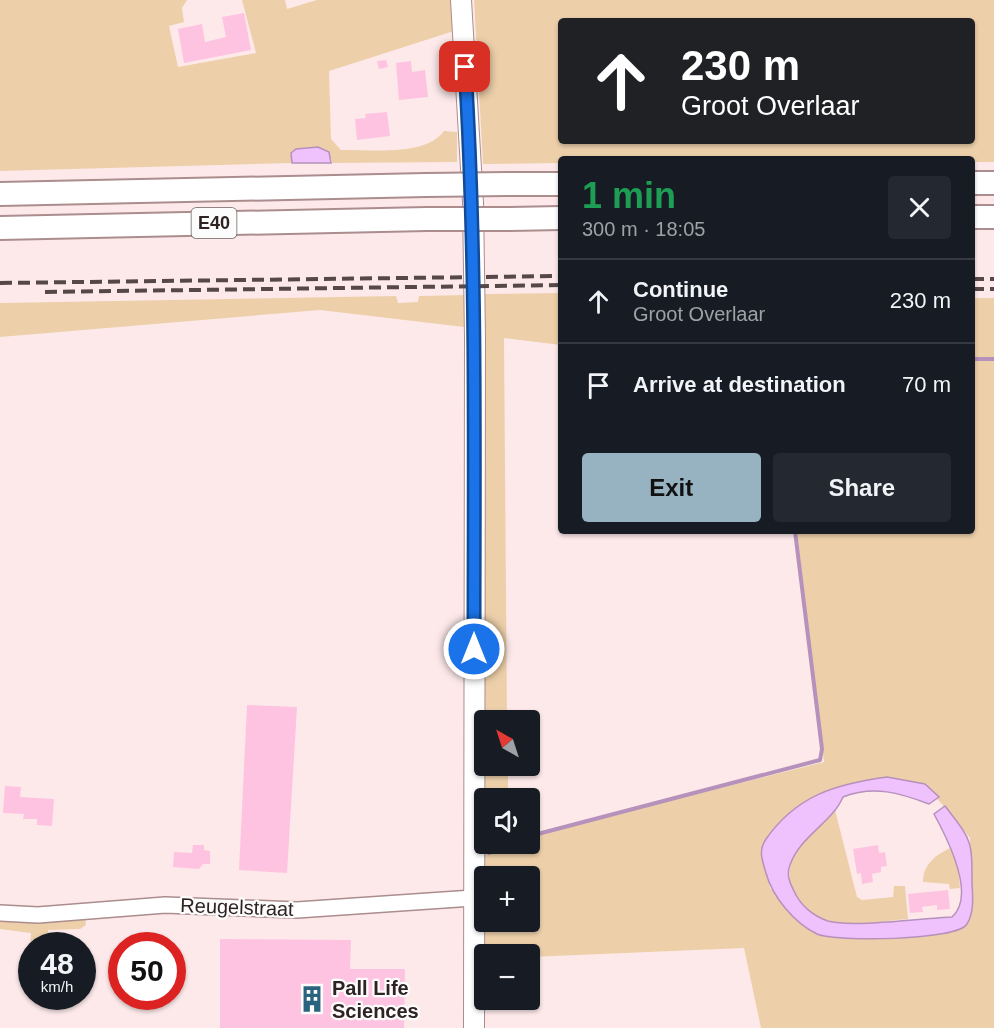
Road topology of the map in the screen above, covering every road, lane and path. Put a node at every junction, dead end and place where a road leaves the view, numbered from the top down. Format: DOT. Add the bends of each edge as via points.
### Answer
graph roads {
  1 [pos="461,0"];
  2 [pos="975,183"];
  3 [pos="994,183"];
  4 [pos="558,184"];
  5 [pos="0,194"];
  6 [pos="975,217"];
  7 [pos="994,217"];
  8 [pos="558,218"];
  9 [pos="0,228"];
  10 [pos="473,898"];
  11 [pos="0,913"];
  12 [pos="474,1028"];
  1 -- 10 [label="main road" via="475,338"];
  2 -- 3 [label="highway"];
  4 -- 5 [label="highway, E40, bridge"];
  6 -- 7 [label="highway"];
  8 -- 9 [label="highway, E40, bridge"];
  10 -- 11 [label="street, Reugelstraat" via="297,910 165,905 38,915"];
  10 -- 12 [label="main road"];
}
